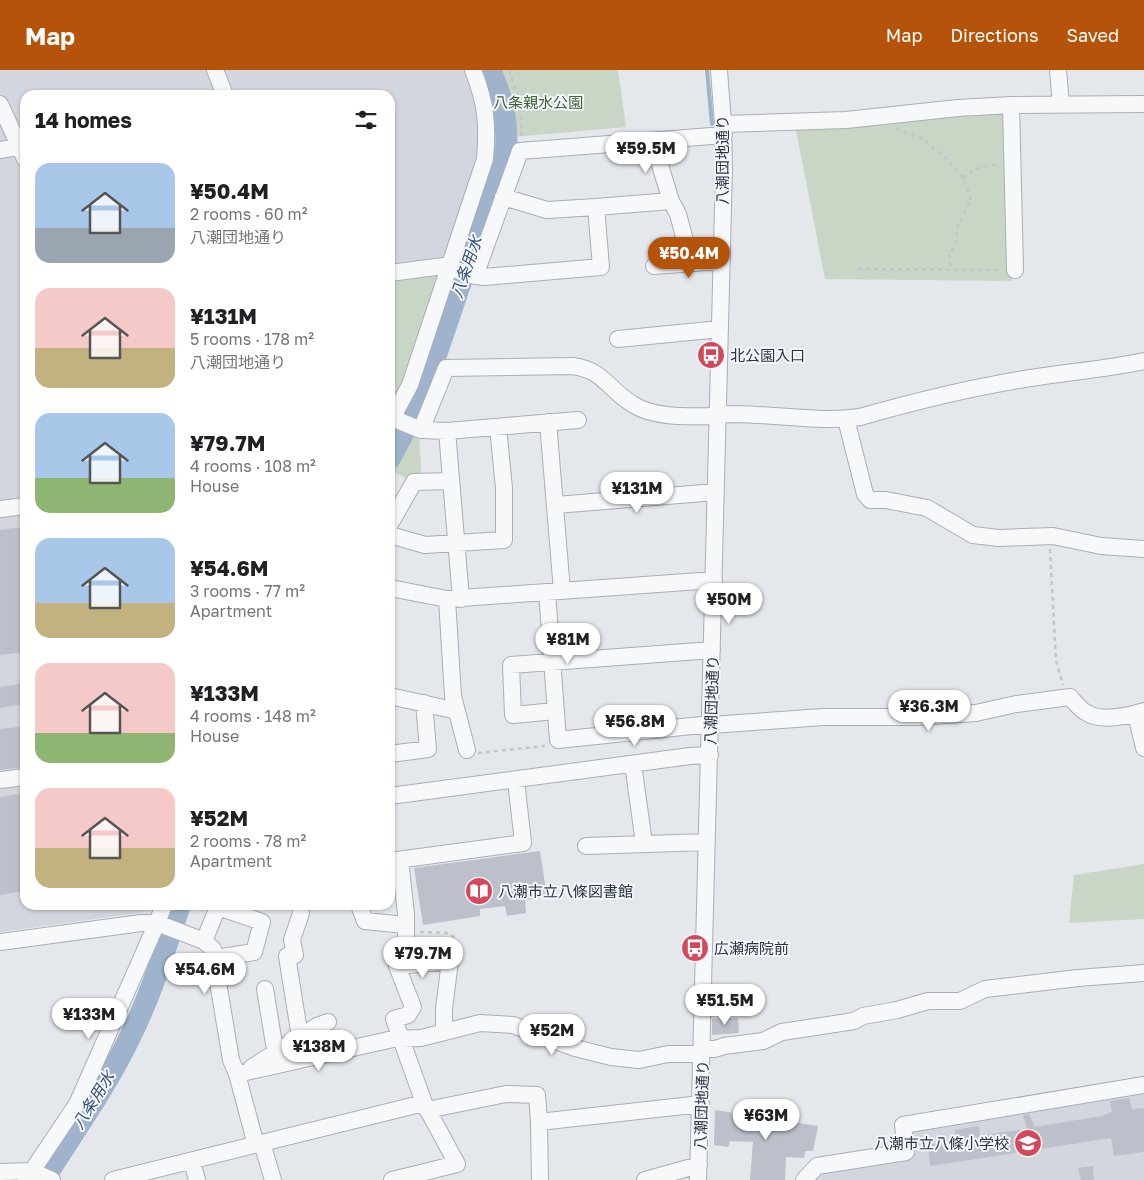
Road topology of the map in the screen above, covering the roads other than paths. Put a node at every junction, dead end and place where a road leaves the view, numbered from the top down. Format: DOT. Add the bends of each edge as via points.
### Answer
graph roads {
  1 [pos="215,70"];
  2 [pos="473,70"];
  3 [pos="719,70"];
  4 [pos="1058,70"];
  5 [pos="223,90"];
  6 [pos="0,104"];
  7 [pos="1144,104"];
  8 [pos="1011,105"];
  9 [pos="1061,105"];
  10 [pos="723,130"];
  11 [pos="659,140"];
  12 [pos="20,149"];
  13 [pos="0,150"];
  14 [pos="20,153"];
  15 [pos="503,197"];
  16 [pos="671,201"];
  17 [pos="596,207"];
  18 [pos="721,261"];
  19 [pos="691,263"];
  20 [pos="450,266"];
  21 [pos="654,266"];
  22 [pos="1015,270"];
  23 [pos="395,272"];
  24 [pos="473,275"];
  25 [pos="720,329"];
  26 [pos="618,339"];
  27 [pos="1144,361"];
  28 [pos="395,413"];
  29 [pos="718,415"];
  30 [pos="846,419"];
  31 [pos="578,420"];
  32 [pos="395,421"];
  33 [pos="548,422"];
  34 [pos="498,427"];
  35 [pos="421,430"];
  36 [pos="446,431"];
  37 [pos="450,481"];
  38 [pos="716,492"];
  39 [pos="556,505"];
  40 [pos="20,507"];
  41 [pos="0,509"];
  42 [pos="395,515"];
  43 [pos="395,536"];
  44 [pos="457,544"];
  45 [pos="1144,549"];
  46 [pos="714,580"];
  47 [pos="395,589"];
  48 [pos="555,592"];
  49 [pos="454,599"];
  50 [pos="712,650"];
  51 [pos="552,661"];
  52 [pos="395,697"];
  53 [pos="424,703"];
  54 [pos="457,711"];
  55 [pos="555,711"];
  56 [pos="1140,712"];
  57 [pos="711,724"];
  58 [pos="1144,748"];
  59 [pos="468,750"];
  60 [pos="395,753"];
  61 [pos="710,755"];
  62 [pos="633,764"];
  63 [pos="20,778"];
  64 [pos="0,780"];
  65 [pos="516,780"];
  66 [pos="395,795"];
  67 [pos="707,842"];
  68 [pos="644,843"];
  69 [pos="586,846"];
  70 [pos="395,860"];
  71 [pos="162,910"];
  72 [pos="217,910"];
  73 [pos="224,910"];
  74 [pos="361,910"];
  75 [pos="301,913"];
  76 [pos="158,923"];
  77 [pos="204,941"];
  78 [pos="0,942"];
  79 [pos="216,958"];
  80 [pos="1144,973"];
  81 [pos="265,989"];
  82 [pos="328,1022"];
  83 [pos="444,1031"];
  84 [pos="302,1035"];
  85 [pos="402,1038"];
  86 [pos="278,1051"];
  87 [pos="702,1051"];
  88 [pos="239,1074"];
  89 [pos="1144,1085"];
  90 [pos="701,1104"];
  91 [pos="426,1106"];
  92 [pos="539,1122"];
  93 [pos="259,1144"];
  94 [pos="192,1161"];
  95 [pos="0,1172"];
  96 [pos="699,1172"];
  97 [pos="29,1175"];
  98 [pos="52,1180"];
  99 [pos="113,1180"];
  100 [pos="196,1180"];
  101 [pos="273,1180"];
  102 [pos="392,1180"];
  103 [pos="540,1180"];
  104 [pos="645,1180"];
  105 [pos="804,1180"];
  1 -- 5 [label="street"];
  2 -- 20 [label="street" via="486,112 485,159"];
  3 -- 10 [label="street, 八潮団地通り"];
  4 -- 9 [label="street"];
  6 -- 12 [label="street"];
  7 -- 9 [label="street"];
  8 -- 9 [label="street"];
  8 -- 10 [label="street"];
  8 -- 22 [label="street"];
  10 -- 11 [label="street"];
  10 -- 18 [label="street, 八潮団地通り"];
  11 -- 15 [label="street" via="520,151"];
  11 -- 16 [label="street" via="660,165"];
  13 -- 14 [label="street"];
  15 -- 17 [label="street" via="547,210"];
  15 -- 24 [label="street"];
  16 -- 17 [label="street"];
  16 -- 19 [label="street" via="678,214"];
  17 -- 24 [label="street" via="601,267 484,277"];
  18 -- 19 [label="street"];
  18 -- 25 [label="street, 八潮団地通り"];
  19 -- 21 [label="street"];
  20 -- 23 [label="street"];
  20 -- 24 [label="street"];
  20 -- 28 [label="street" via="410,386"];
  25 -- 26 [label="street"];
  25 -- 29 [label="street, 八潮団地通り"];
  27 -- 30 [label="street" via="946,394"];
  29 -- 30 [label="street"];
  29 -- 35 [label="street" via="675,416 635,406 594,371 583,367 446,368"];
  29 -- 38 [label="street, 八潮団地通り"];
  30 -- 45 [label="street" via="865,494 870,500 927,508 974,535 999,538 1053,536 1102,546"];
  31 -- 33 [label="street"];
  32 -- 35 [label="street"];
  33 -- 34 [label="street"];
  33 -- 39 [label="street"];
  34 -- 36 [label="street"];
  34 -- 44 [label="street" via="504,488 504,540"];
  35 -- 36 [label="street"];
  36 -- 37 [label="street"];
  37 -- 42 [label="street" via="414,482"];
  37 -- 44 [label="street"];
  38 -- 39 [label="street"];
  38 -- 46 [label="street, 八潮団地通り"];
  39 -- 48 [label="street"];
  40 -- 41 [label="street"];
  43 -- 44 [label="street" via="425,545"];
  44 -- 49 [label="street"];
  46 -- 48 [label="street"];
  46 -- 50 [label="street, 八潮団地通り"];
  47 -- 49 [label="street"];
  48 -- 49 [label="street"];
  48 -- 51 [label="street"];
  49 -- 54 [label="street" via="452,696"];
  50 -- 51 [label="street"];
  50 -- 57 [label="street, 八潮団地通り"];
  51 -- 55 [label="street"];
  51 -- 55 [label="street" via="511,665 513,715"];
  52 -- 53 [label="street"];
  53 -- 54 [label="street"];
  53 -- 60 [label="street" via="428,749"];
  54 -- 59 [label="street"];
  55 -- 57 [label="street" via="558,740"];
  56 -- 57 [label="street" via="1096,717 1085,712 1070,697 976,713"];
  56 -- 58 [label="street"];
  57 -- 61 [label="street, 八潮団地通り"];
  61 -- 62 [label="street"];
  61 -- 67 [label="street, 八潮団地通り"];
  62 -- 65 [label="street"];
  62 -- 68 [label="street"];
  63 -- 64 [label="street"];
  65 -- 66 [label="street"];
  65 -- 70 [label="street" via="523,843"];
  67 -- 68 [label="street"];
  67 -- 87 [label="street, 八潮団地通り"];
  68 -- 69 [label="street"];
  70 -- 74 [label="street" via="406,931 365,921"];
  71 -- 76 [label="street"];
  72 -- 77 [label="street"];
  73 -- 79 [label="street" via="262,922 254,952"];
  75 -- 84 [label="street" via="292,940 295,955 287,956"];
  76 -- 77 [label="street"];
  76 -- 78 [label="street"];
  76 -- 97 [label="street" via="76,1104"];
  77 -- 79 [label="street" via="213,949"];
  79 -- 88 [label="street" via="231,1060"];
  80 -- 87 [label="street" via="985,989 960,1001 928,1001 854,1021 782,1032 763,1041"];
  81 -- 86 [label="street"];
  82 -- 84 [label="street"];
  83 -- 85 [label="street" via="421,1038"];
  83 -- 85 [label="street" via="450,961 398,966 413,1007 408,1015 394,1019"];
  83 -- 87 [label="street" via="480,1023 512,1025 575,1048 639,1060"];
  84 -- 86 [label="street"];
  85 -- 88 [label="street"];
  85 -- 91 [label="street"];
  86 -- 88 [label="street"];
  87 -- 90 [label="street, 八潮団地通り"];
  88 -- 93 [label="street"];
  89 -- 105 [label="street" via="904,1125 906,1152 817,1166"];
  90 -- 92 [label="street"];
  90 -- 96 [label="street, 八潮団地通り"];
  91 -- 92 [label="street" via="506,1094 537,1095"];
  91 -- 93 [label="street"];
  91 -- 102 [label="street" via="456,1164"];
  92 -- 103 [label="street"];
  93 -- 94 [label="street"];
  93 -- 101 [label="street"];
  94 -- 99 [label="street"];
  94 -- 100 [label="street"];
  95 -- 97 [label="street"];
  96 -- 104 [label="street"];
  97 -- 98 [label="street"];
}
